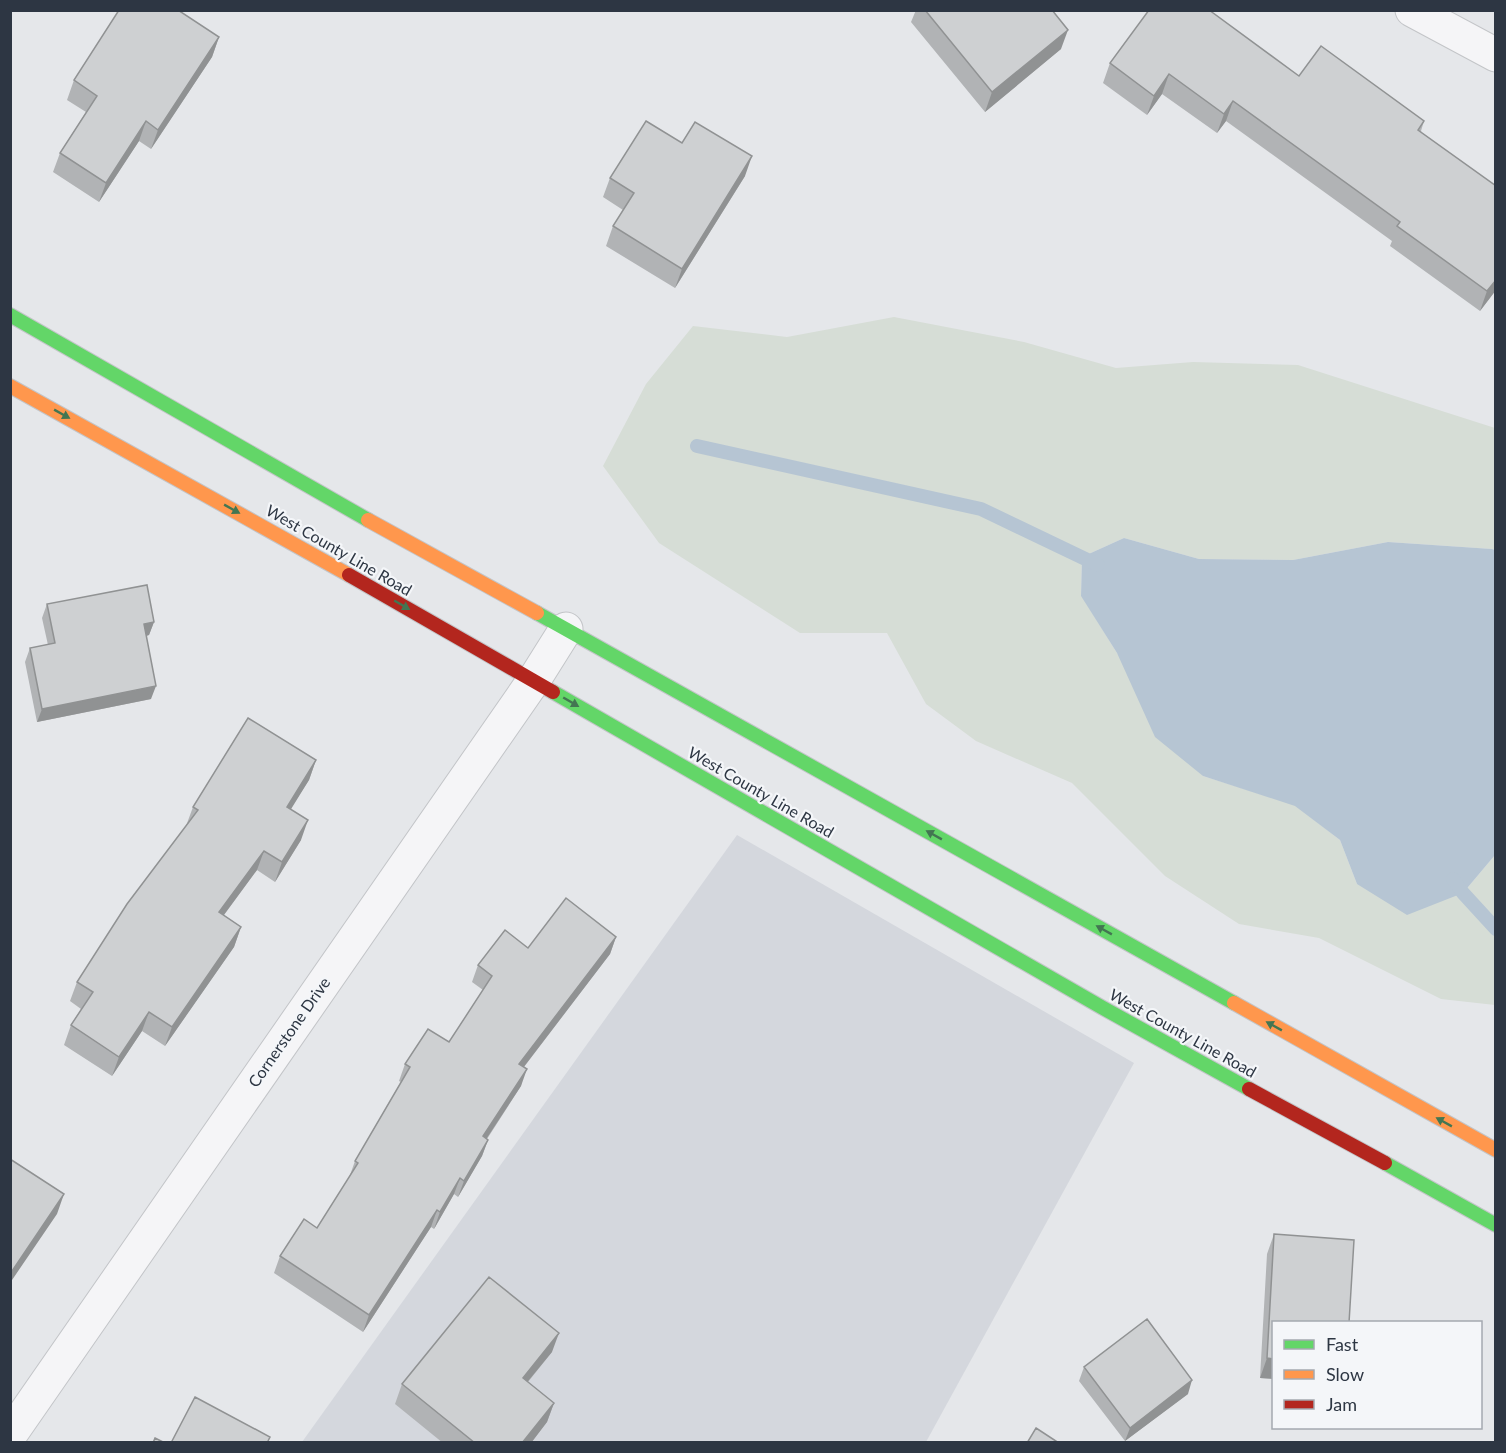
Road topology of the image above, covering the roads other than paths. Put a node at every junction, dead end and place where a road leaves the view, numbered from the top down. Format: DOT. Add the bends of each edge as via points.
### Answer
graph roads {
  1 [pos="1412,10"];
  2 [pos="1496,55"];
  3 [pos="10,315"];
  4 [pos="10,386"];
  5 [pos="566,628"];
  6 [pos="534,680"];
  7 [pos="1496,1150"];
  8 [pos="1496,1225"];
  9 [pos="10,1435"];
  1 -- 2 [label="street"];
  3 -- 5 [label="main road" via="320,494"];
  4 -- 6 [label="main road, West County Line Road, one-way"];
  5 -- 6 [label="street, Cornerstone Drive"];
  7 -- 5 [label="main road, one-way"];
  6 -- 8 [label="main road, West County Line Road, one-way" via="1103,1008"];
  6 -- 9 [label="street, Cornerstone Drive"];
}
